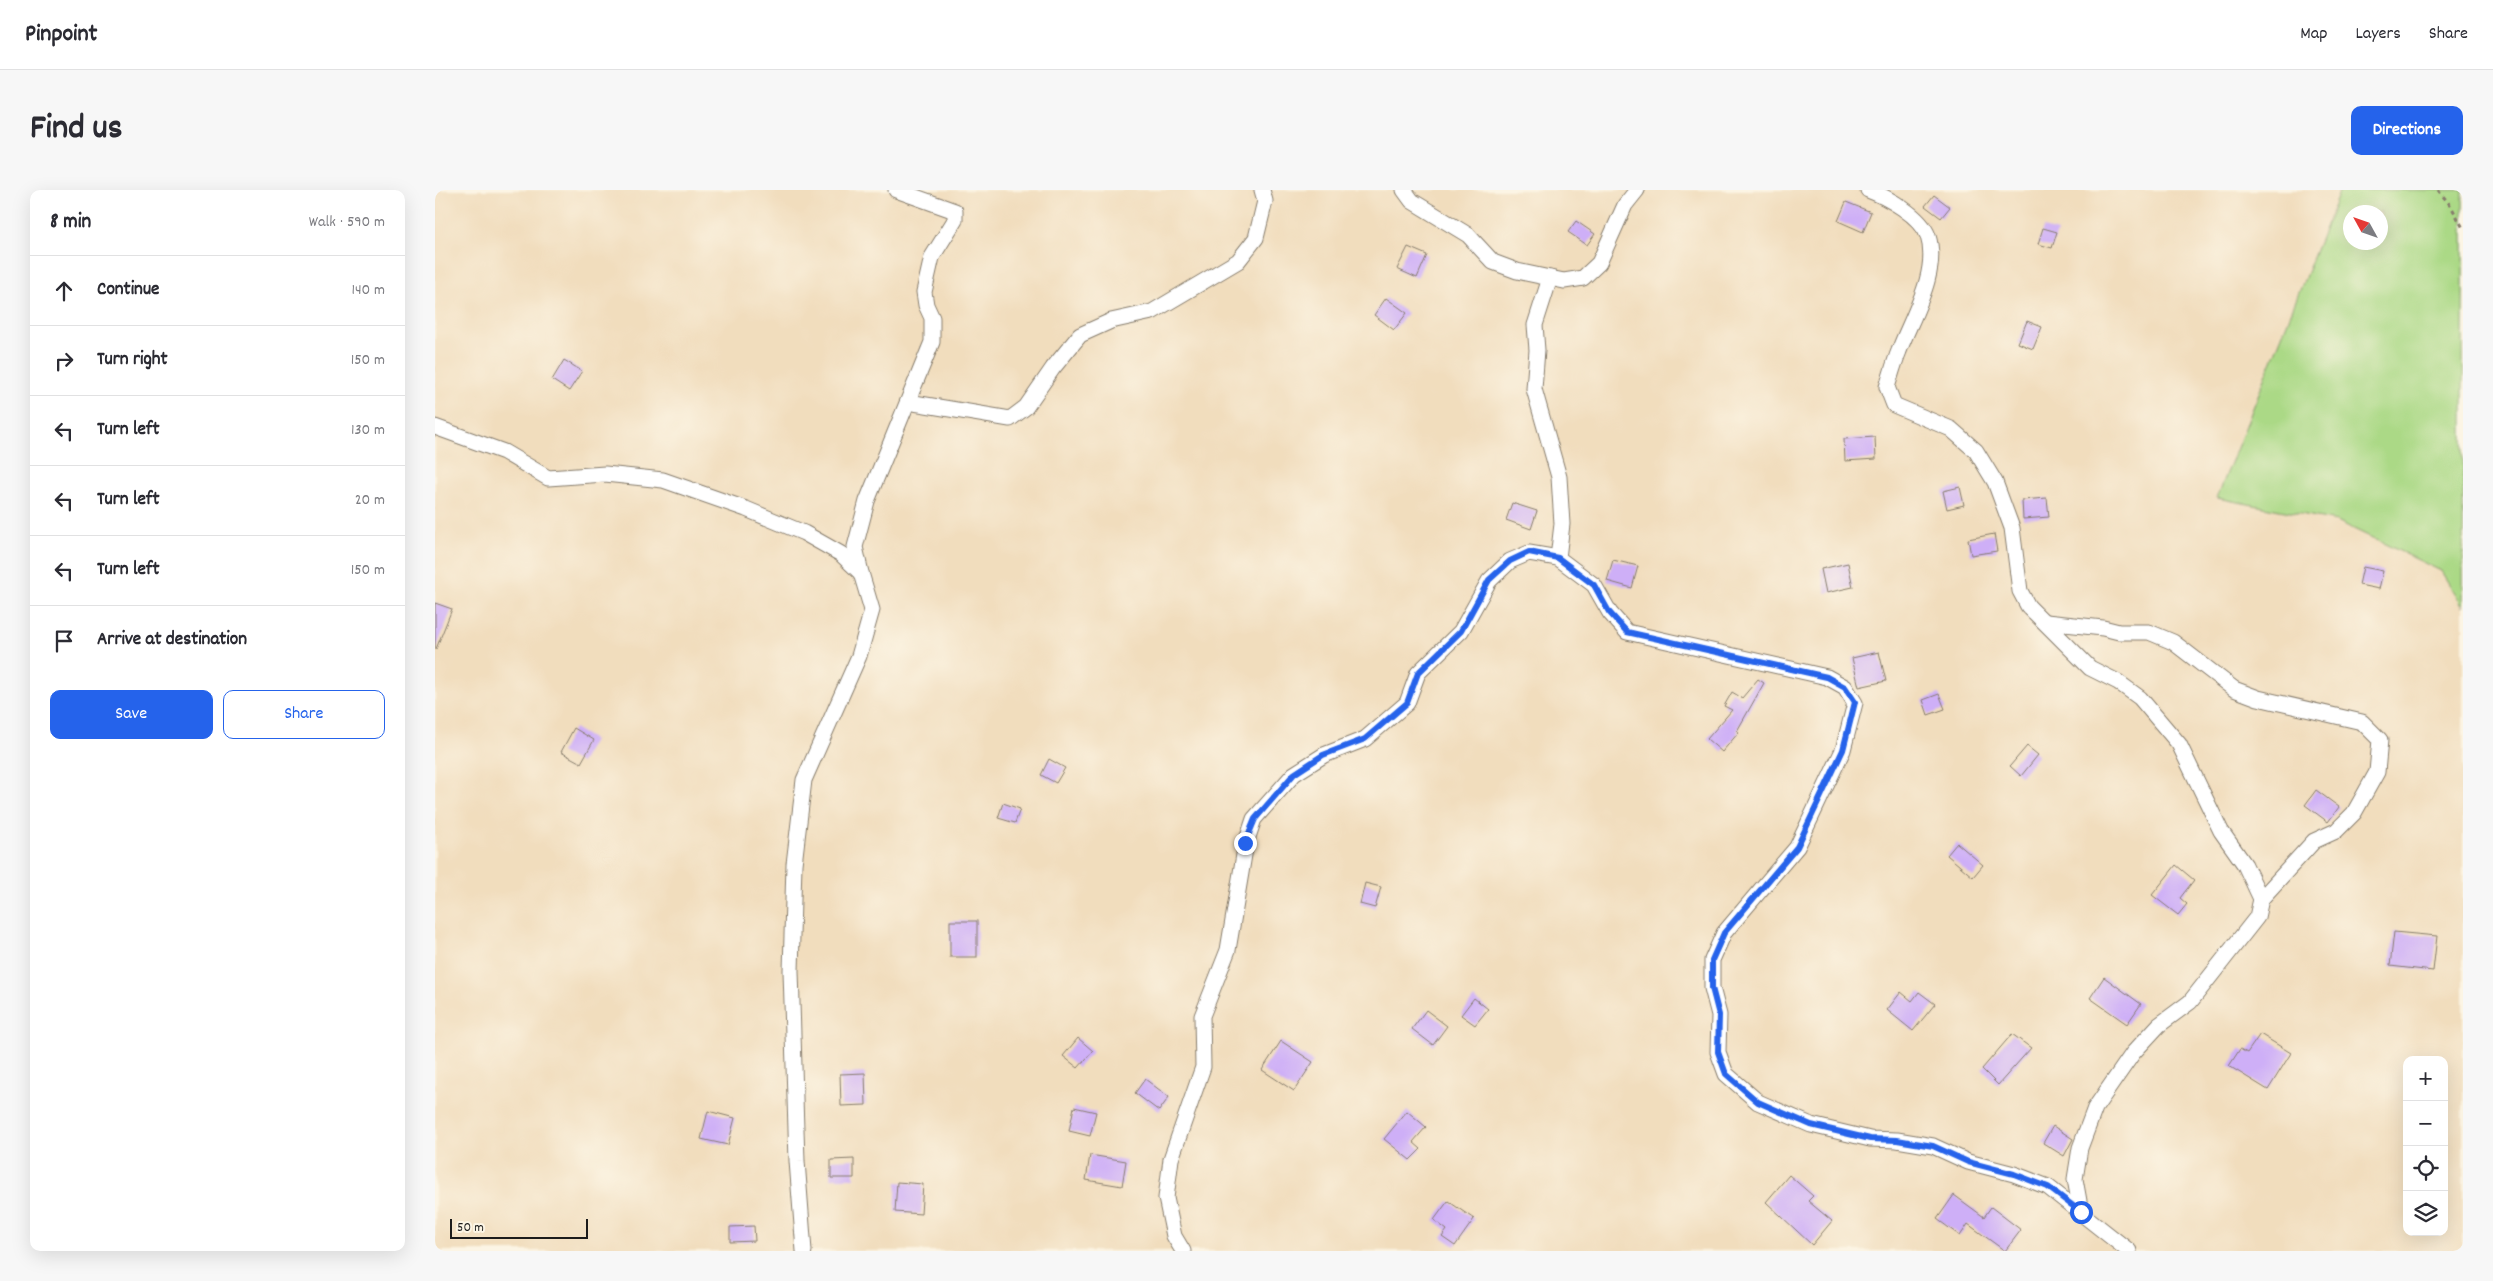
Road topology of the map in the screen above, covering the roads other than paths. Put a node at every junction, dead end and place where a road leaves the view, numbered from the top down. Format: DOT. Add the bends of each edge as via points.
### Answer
graph roads {
  1 [pos="896,190"];
  2 [pos="1262,190"];
  3 [pos="1404,190"];
  4 [pos="1637,190"];
  5 [pos="1868,190"];
  6 [pos="1550,278"];
  7 [pos="909,402"];
  8 [pos="435,427"];
  9 [pos="1558,558"];
  10 [pos="861,573"];
  11 [pos="2046,622"];
  12 [pos="2261,899"];
  13 [pos="2081,1212"];
  14 [pos="804,1251"];
  15 [pos="1183,1251"];
  16 [pos="2129,1251"];
  1 -- 7 [label="street" via="955,211 955,220 932,257 924,292 932,318 933,342"];
  2 -- 7 [label="street" via="1265,201 1256,238 1238,261 1152,312 1111,321 1080,335 1026,407 1009,420"];
  3 -- 6 [label="street" via="1412,201 1468,235 1493,262"];
  4 -- 6 [label="street" via="1625,205 1599,263 1583,278 1565,281"];
  5 -- 11 [label="street" via="1885,197 1914,218 1928,236 1930,260 1922,299 1899,350 1887,387 1895,405 1951,429 1976,451 1995,482 2012,528 2020,591 2029,606"];
  6 -- 9 [label="street" via="1535,325 1535,389 1559,477 1561,524"];
  7 -- 10 [label="street" via="867,501 855,547"];
  8 -- 10 [label="street" via="504,452 548,478 605,474 663,480 804,533 841,554"];
  9 -- 13 [label="street" via="1594,585 1609,612 1627,632 1827,677 1845,687 1855,702 1843,750 1797,847 1724,933 1712,960 1712,988 1719,1015 1718,1052 1726,1074 1758,1102 1811,1125 1870,1139 1933,1146 1968,1162 2048,1187"];
  9 -- 15 [label="street" via="1529,552 1510,561 1489,580 1461,631 1418,673 1407,703 1365,739 1323,755 1294,774 1255,819 1245,843 1228,950 1202,1016 1203,1067 1171,1159 1166,1198 1174,1236"];
  10 -- 14 [label="street" via="872,610 859,656 804,780 794,864 791,971 797,1161"];
  11 -- 12 [label="street" via="2089,668 2118,682 2140,698 2179,744 2221,831 2245,865"];
  11 -- 12 [label="street" via="2119,632 2149,632 2173,642 2234,689 2258,698 2362,722 2380,740 2377,772 2354,814 2336,831 2314,841"];
  12 -- 13 [label="street" via="2257,917 2190,1002 2159,1025 2133,1053 2095,1108 2080,1148 2075,1179"];
  13 -- 16 [label="street"];
}
